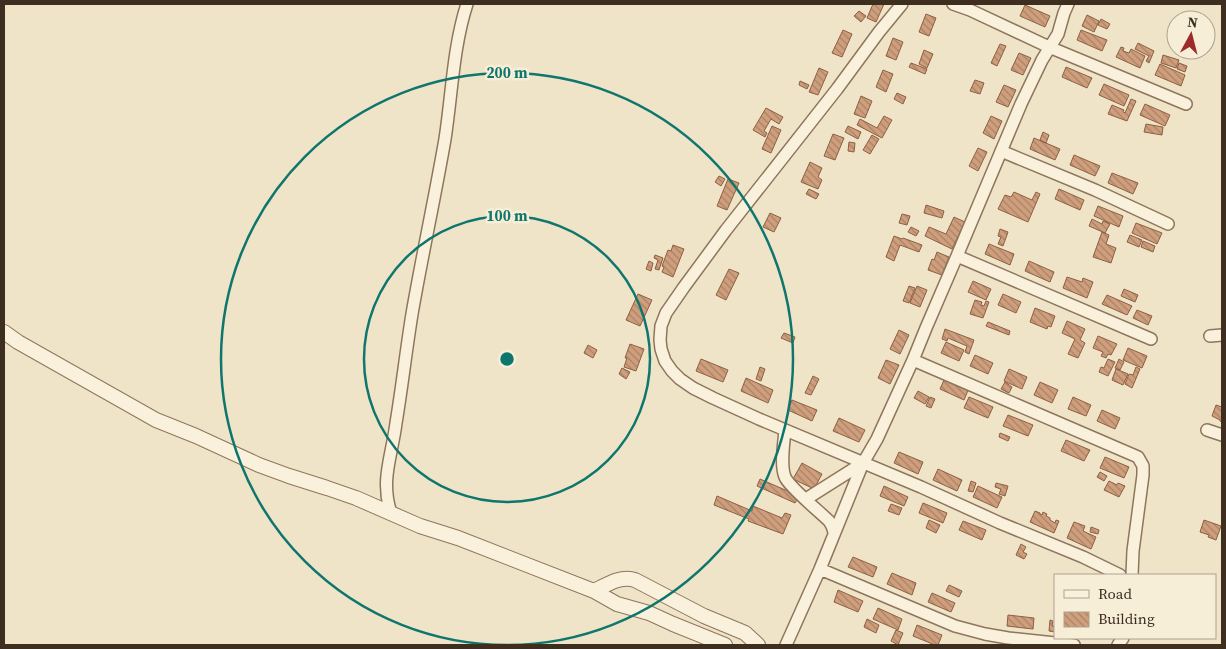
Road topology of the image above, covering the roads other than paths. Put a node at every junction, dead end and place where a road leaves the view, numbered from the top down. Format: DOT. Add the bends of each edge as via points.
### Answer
graph roads {
  1 [pos="467,4"];
  2 [pos="902,4"];
  3 [pos="953,4"];
  4 [pos="1068,4"];
  5 [pos="1049,47"];
  6 [pos="1186,104"];
  7 [pos="1001,151"];
  8 [pos="1168,224"];
  9 [pos="957,256"];
  10 [pos="4,332"];
  11 [pos="1222,335"];
  12 [pos="1210,336"];
  13 [pos="1151,339"];
  14 [pos="913,360"];
  15 [pos="785,430"];
  16 [pos="1208,430"];
  17 [pos="1222,434"];
  18 [pos="863,463"];
  19 [pos="806,499"];
  20 [pos="391,513"];
  21 [pos="834,532"];
  22 [pos="820,569"];
  23 [pos="1118,574"];
  24 [pos="1132,574"];
  25 [pos="594,591"];
  26 [pos="724,645"];
  27 [pos="758,645"];
  28 [pos="786,645"];
  29 [pos="1074,645"];
  1 -- 20 [label="street" via="387,474 386,494"];
  2 -- 15 [label="street" via="694,273 666,313 661,326 661,349 665,361 680,379 713,398"];
  3 -- 5 [label="street"];
  4 -- 5 [label="street" via="1058,34"];
  5 -- 6 [label="street"];
  5 -- 7 [label="street"];
  7 -- 8 [label="street"];
  7 -- 9 [label="street"];
  9 -- 13 [label="street"];
  9 -- 14 [label="street"];
  10 -- 20 [label="street" via="156,420 270,469"];
  11 -- 12 [label="street"];
  14 -- 18 [label="street"];
  14 -- 24 [label="street" via="1138,457 1143,475"];
  15 -- 18 [label="street"];
  15 -- 19 [label="street" via="784,475"];
  16 -- 17 [label="street"];
  18 -- 19 [label="street"];
  18 -- 21 [label="street"];
  18 -- 23 [label="street"];
  19 -- 21 [label="street" via="829,521"];
  20 -- 25 [label="street"];
  21 -- 22 [label="street"];
  22 -- 28 [label="street"];
  22 -- 29 [label="street" via="955,626 1008,638"];
  25 -- 26 [label="street" via="616,604 650,613"];
  25 -- 27 [label="street" via="630,578 709,619 745,633"];
}
